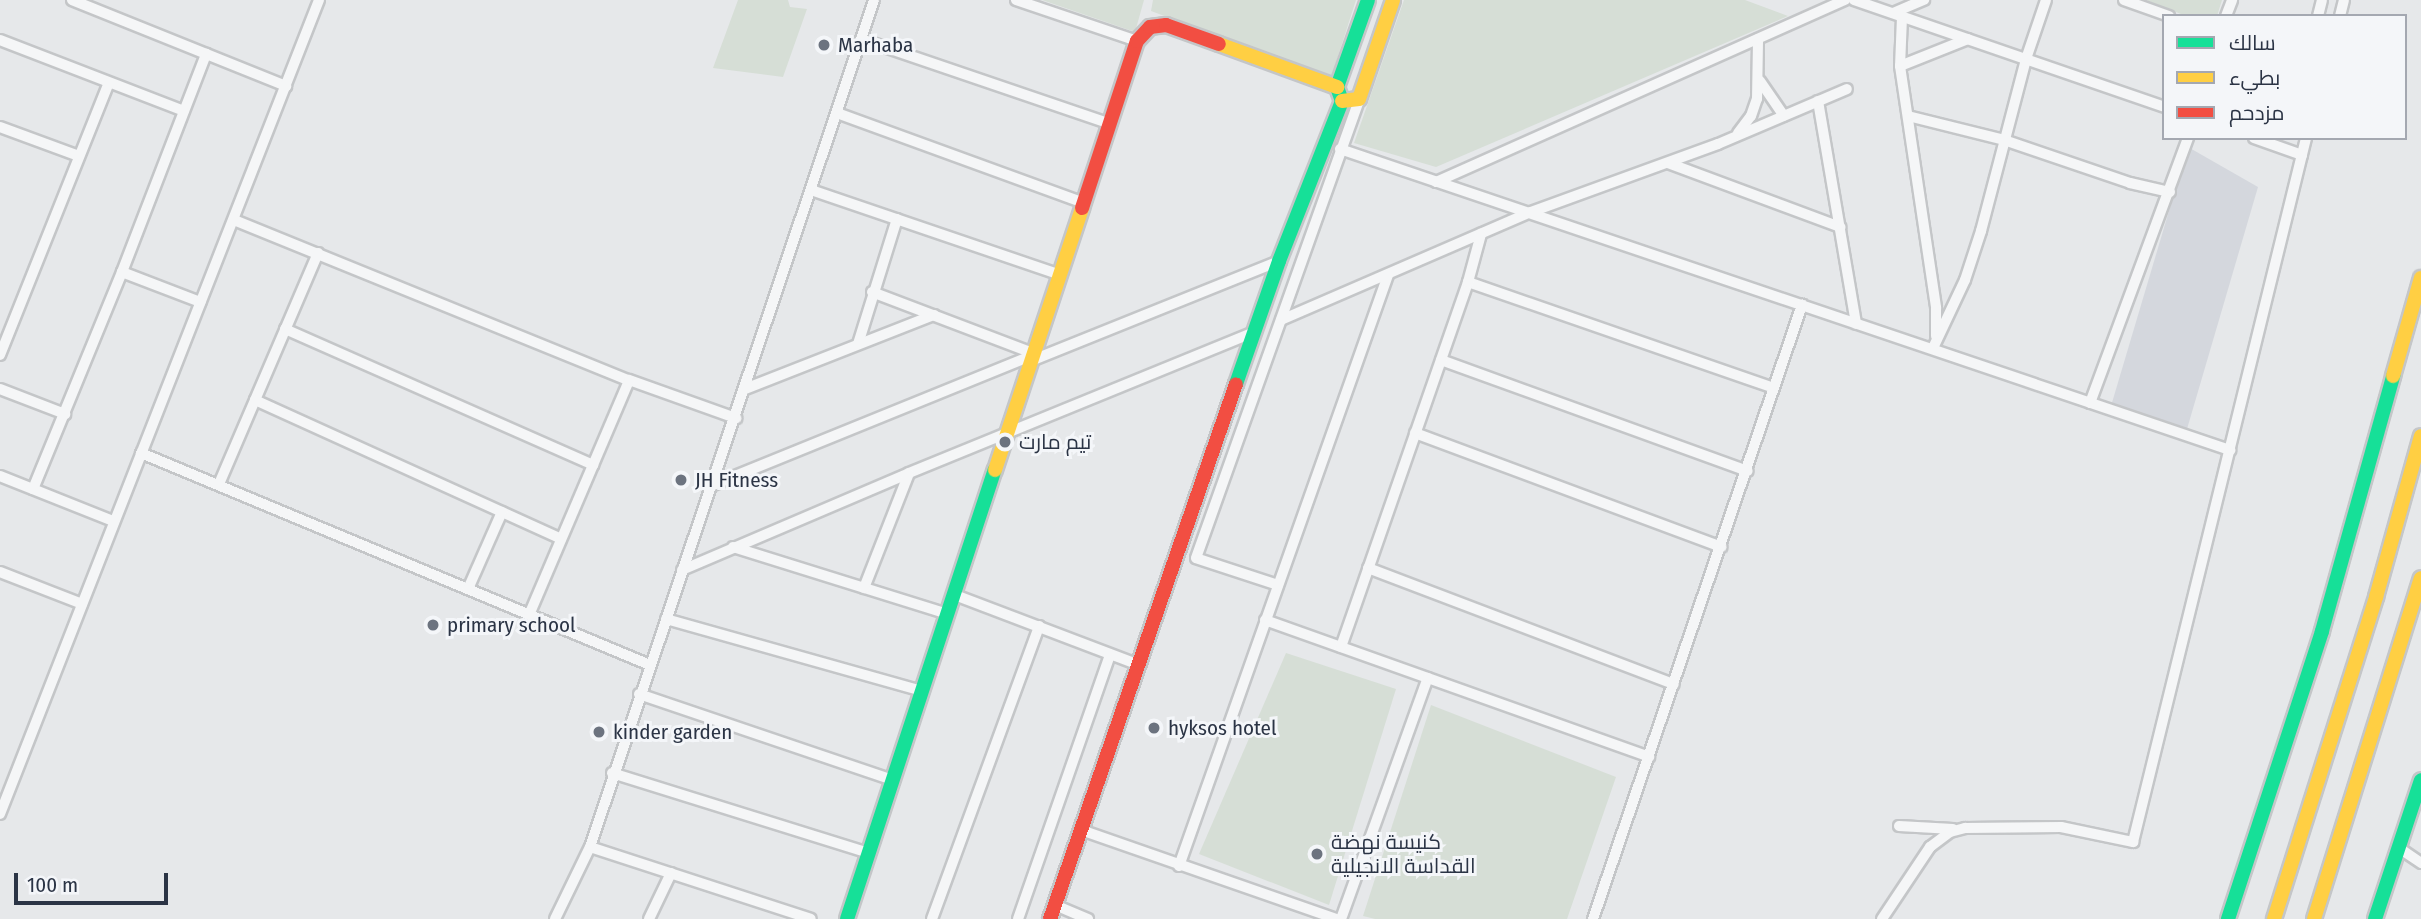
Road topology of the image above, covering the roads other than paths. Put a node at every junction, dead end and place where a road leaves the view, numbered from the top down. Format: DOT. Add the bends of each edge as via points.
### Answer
graph roads {
  1 [pos="72,0"];
  2 [pos="319,0"];
  3 [pos="874,0"];
  4 [pos="1016,0"];
  5 [pos="1368,0"];
  6 [pos="1393,0"];
  7 [pos="1845,0"];
  8 [pos="1854,0"];
  9 [pos="1924,0"];
  10 [pos="2046,0"];
  11 [pos="2123,0"];
  12 [pos="2163,14"];
  13 [pos="1897,15"];
  14 [pos="861,39"];
  15 [pos="1758,39"];
  16 [pos="1968,39"];
  17 [pos="0,40"];
  18 [pos="1137,41"];
  19 [pos="206,54"];
  20 [pos="2026,60"];
  21 [pos="1900,66"];
  22 [pos="1760,81"];
  23 [pos="109,83"];
  24 [pos="286,86"];
  25 [pos="1847,89"];
  26 [pos="1339,94"];
  27 [pos="1359,99"];
  28 [pos="1818,101"];
  29 [pos="2162,106"];
  30 [pos="184,111"];
  31 [pos="836,113"];
  32 [pos="1784,116"];
  33 [pos="1908,116"];
  34 [pos="1110,124"];
  35 [pos="1,130"];
  36 [pos="1733,137"];
  37 [pos="2004,139"];
  38 [pos="2187,140"];
  39 [pos="2306,140"];
  40 [pos="2279,142"];
  41 [pos="1340,149"];
  42 [pos="2302,155"];
  43 [pos="79,156"];
  44 [pos="1668,163"];
  45 [pos="1436,182"];
  46 [pos="811,190"];
  47 [pos="2170,192"];
  48 [pos="1084,203"];
  49 [pos="1531,212"];
  50 [pos="897,219"];
  51 [pos="234,220"];
  52 [pos="1840,227"];
  53 [pos="1481,234"];
  54 [pos="318,253"];
  55 [pos="1279,261"];
  56 [pos="122,271"];
  57 [pos="1060,275"];
  58 [pos="1388,275"];
  59 [pos="2421,278"];
  60 [pos="1468,282"];
  61 [pos="872,292"];
  62 [pos="200,302"];
  63 [pos="1802,305"];
  64 [pos="934,315"];
  65 [pos="1281,320"];
  66 [pos="1856,324"];
  67 [pos="285,329"];
  68 [pos="1254,332"];
  69 [pos="858,344"];
  70 [pos="1933,348"];
  71 [pos="0,355"];
  72 [pos="1034,357"];
  73 [pos="1441,360"];
  74 [pos="629,380"];
  75 [pos="1772,387"];
  76 [pos="746,388"];
  77 [pos="0,389"];
  78 [pos="255,400"];
  79 [pos="2090,403"];
  80 [pos="65,414"];
  81 [pos="736,418"];
  82 [pos="1009,433"];
  83 [pos="1415,433"];
  84 [pos="2421,436"];
  85 [pos="2230,450"];
  86 [pos="141,453"];
  87 [pos="593,464"];
  88 [pos="1748,471"];
  89 [pos="909,473"];
  90 [pos="0,476"];
  91 [pos="219,484"];
  92 [pos="713,485"];
  93 [pos="33,489"];
  94 [pos="502,512"];
  95 [pos="113,521"];
  96 [pos="561,539"];
  97 [pos="733,547"];
  98 [pos="1721,547"];
  99 [pos="1368,568"];
  100 [pos="682,570"];
  101 [pos="0,572"];
  102 [pos="2421,578"];
  103 [pos="1278,585"];
  104 [pos="864,588"];
  105 [pos="468,589"];
  106 [pos="955,594"];
  107 [pos="82,604"];
  108 [pos="948,614"];
  109 [pos="529,615"];
  110 [pos="666,619"];
  111 [pos="1265,620"];
  112 [pos="1039,626"];
  113 [pos="1341,647"];
  114 [pos="1110,654"];
  115 [pos="650,665"];
  116 [pos="1139,665"];
  117 [pos="1428,678"];
  118 [pos="1674,684"];
  119 [pos="923,691"];
  120 [pos="639,694"];
  121 [pos="1649,757"];
  122 [pos="612,773"];
  123 [pos="893,780"];
  124 [pos="2421,780"];
  125 [pos="0,814"];
  126 [pos="1899,826"];
  127 [pos="1959,829"];
  128 [pos="1081,830"];
  129 [pos="590,847"];
  130 [pos="2399,848"];
  131 [pos="869,853"];
  132 [pos="2421,863"];
  133 [pos="1179,866"];
  134 [pos="671,873"];
  135 [pos="1052,912"];
  136 [pos="1333,918"];
  137 [pos="555,919"];
  138 [pos="649,919"];
  139 [pos="811,919"];
  140 [pos="847,919"];
  141 [pos="932,919"];
  142 [pos="1018,919"];
  143 [pos="1088,919"];
  144 [pos="1593,919"];
  145 [pos="1882,919"];
  146 [pos="2228,919"];
  147 [pos="2274,919"];
  148 [pos="2314,919"];
  149 [pos="2375,919"];
  1 -- 19 [label="street"];
  2 -- 24 [label="street"];
  3 -- 14 [label="street"];
  4 -- 18 [label="street"];
  5 -- 26 [label="main road"];
  6 -- 27 [label="main road"];
  7 -- 15 [label="street"];
  8 -- 13 [label="street"];
  9 -- 13 [label="street"];
  10 -- 20 [label="street"];
  11 -- 12 [label="street"];
  13 -- 16 [label="street"];
  13 -- 21 [label="street"];
  14 -- 31 [label="street"];
  14 -- 34 [label="street"];
  15 -- 22 [label="street"];
  15 -- 45 [label="street"];
  16 -- 20 [label="street"];
  16 -- 21 [label="street"];
  17 -- 23 [label="street"];
  18 -- 26 [label="main road" via="1150,27 1166,25"];
  18 -- 34 [label="main road"];
  19 -- 24 [label="street"];
  19 -- 30 [label="street"];
  20 -- 29 [label="street"];
  20 -- 37 [label="street"];
  21 -- 33 [label="street"];
  22 -- 32 [label="street"];
  22 -- 36 [label="street" via="1755,108"];
  23 -- 30 [label="street"];
  23 -- 43 [label="street"];
  24 -- 51 [label="street"];
  25 -- 28 [label="street"];
  26 -- 27 [label="main road"];
  26 -- 55 [label="main road"];
  27 -- 41 [label="street"];
  28 -- 32 [label="street"];
  28 -- 52 [label="street"];
  30 -- 56 [label="street"];
  31 -- 46 [label="street"];
  31 -- 48 [label="street"];
  32 -- 36 [label="street"];
  33 -- 37 [label="street"];
  33 -- 70 [label="street" via="1936,308"];
  34 -- 48 [label="main road"];
  35 -- 43 [label="street"];
  36 -- 44 [label="street"];
  37 -- 47 [label="street" via="2120,180"];
  37 -- 70 [label="street" via="1965,279"];
  38 -- 47 [label="street"];
  39 -- 42 [label="street"];
  40 -- 42 [label="street"];
  41 -- 45 [label="street"];
  41 -- 65 [label="street"];
  42 -- 85 [label="street"];
  43 -- 71 [label="street"];
  44 -- 49 [label="street"];
  44 -- 52 [label="street"];
  45 -- 49 [label="street"];
  46 -- 50 [label="street"];
  46 -- 76 [label="street"];
  47 -- 79 [label="street"];
  48 -- 57 [label="main road"];
  49 -- 53 [label="street"];
  49 -- 63 [label="street"];
  50 -- 57 [label="street"];
  50 -- 61 [label="street"];
  51 -- 54 [label="street"];
  51 -- 62 [label="street"];
  52 -- 66 [label="street"];
  53 -- 58 [label="street"];
  53 -- 60 [label="street"];
  54 -- 67 [label="street"];
  54 -- 74 [label="street"];
  55 -- 68 [label="main road"];
  55 -- 72 [label="street"];
  56 -- 62 [label="street"];
  56 -- 80 [label="street"];
  57 -- 72 [label="main road"];
  58 -- 65 [label="street"];
  58 -- 103 [label="street"];
  59 -- 146 [label="main road" via="2322,632"];
  60 -- 73 [label="street"];
  60 -- 75 [label="street"];
  61 -- 64 [label="street"];
  61 -- 69 [label="street"];
  62 -- 86 [label="street"];
  63 -- 66 [label="street"];
  63 -- 75 [label="street"];
  64 -- 69 [label="street"];
  64 -- 72 [label="street"];
  65 -- 103 [label="street" via="1196,558"];
  66 -- 70 [label="street"];
  67 -- 78 [label="street"];
  67 -- 87 [label="street"];
  68 -- 82 [label="street"];
  68 -- 116 [label="main road"];
  69 -- 76 [label="street"];
  70 -- 79 [label="street"];
  72 -- 82 [label="main road"];
  72 -- 92 [label="street"];
  73 -- 83 [label="street"];
  73 -- 88 [label="street"];
  74 -- 81 [label="street"];
  74 -- 87 [label="street"];
  75 -- 88 [label="street"];
  76 -- 81 [label="street"];
  77 -- 80 [label="street"];
  78 -- 91 [label="street"];
  78 -- 94 [label="street"];
  79 -- 85 [label="street"];
  80 -- 93 [label="street"];
  81 -- 92 [label="street"];
  82 -- 89 [label="street"];
  82 -- 106 [label="main road"];
  83 -- 98 [label="street"];
  83 -- 99 [label="street"];
  84 -- 147 [label="main road" via="2376,597"];
  85 -- 127 [label="street" via="2133,842 2061,827"];
  86 -- 91 [label="street"];
  86 -- 95 [label="street"];
  87 -- 96 [label="street"];
  88 -- 98 [label="street"];
  89 -- 97 [label="street"];
  89 -- 104 [label="street"];
  90 -- 93 [label="street"];
  91 -- 105 [label="street"];
  92 -- 100 [label="street"];
  93 -- 95 [label="street"];
  94 -- 96 [label="street"];
  94 -- 105 [label="street"];
  95 -- 107 [label="street"];
  96 -- 109 [label="street"];
  97 -- 100 [label="street"];
  97 -- 104 [label="street"];
  98 -- 118 [label="street"];
  99 -- 113 [label="street"];
  99 -- 118 [label="street"];
  100 -- 110 [label="street"];
  101 -- 107 [label="street"];
  102 -- 148 [label="main road"];
  103 -- 111 [label="street"];
  104 -- 108 [label="street"];
  105 -- 109 [label="street"];
  106 -- 108 [label="main road"];
  106 -- 112 [label="street"];
  107 -- 125 [label="street"];
  108 -- 119 [label="main road"];
  109 -- 115 [label="street"];
  110 -- 115 [label="street"];
  110 -- 119 [label="street"];
  111 -- 113 [label="street"];
  111 -- 133 [label="street"];
  112 -- 114 [label="street"];
  112 -- 141 [label="street"];
  113 -- 117 [label="street"];
  114 -- 116 [label="street"];
  114 -- 142 [label="street"];
  115 -- 120 [label="street"];
  116 -- 128 [label="main road"];
  117 -- 121 [label="street"];
  117 -- 136 [label="street"];
  118 -- 121 [label="street"];
  119 -- 123 [label="main road"];
  120 -- 122 [label="street"];
  120 -- 123 [label="street"];
  121 -- 144 [label="street"];
  122 -- 129 [label="street"];
  122 -- 131 [label="street"];
  123 -- 131 [label="main road"];
  124 -- 130 [label="main road"];
  126 -- 127 [label="street"];
  127 -- 145 [label="street" via="1930,847"];
  128 -- 133 [label="street"];
  128 -- 135 [label="main road"];
  129 -- 134 [label="street"];
  129 -- 137 [label="street"];
  130 -- 132 [label="street"];
  130 -- 149 [label="main road"];
  131 -- 140 [label="main road"];
  133 -- 136 [label="street"];
  134 -- 138 [label="street"];
  134 -- 139 [label="street"];
  135 -- 143 [label="street"];
}
